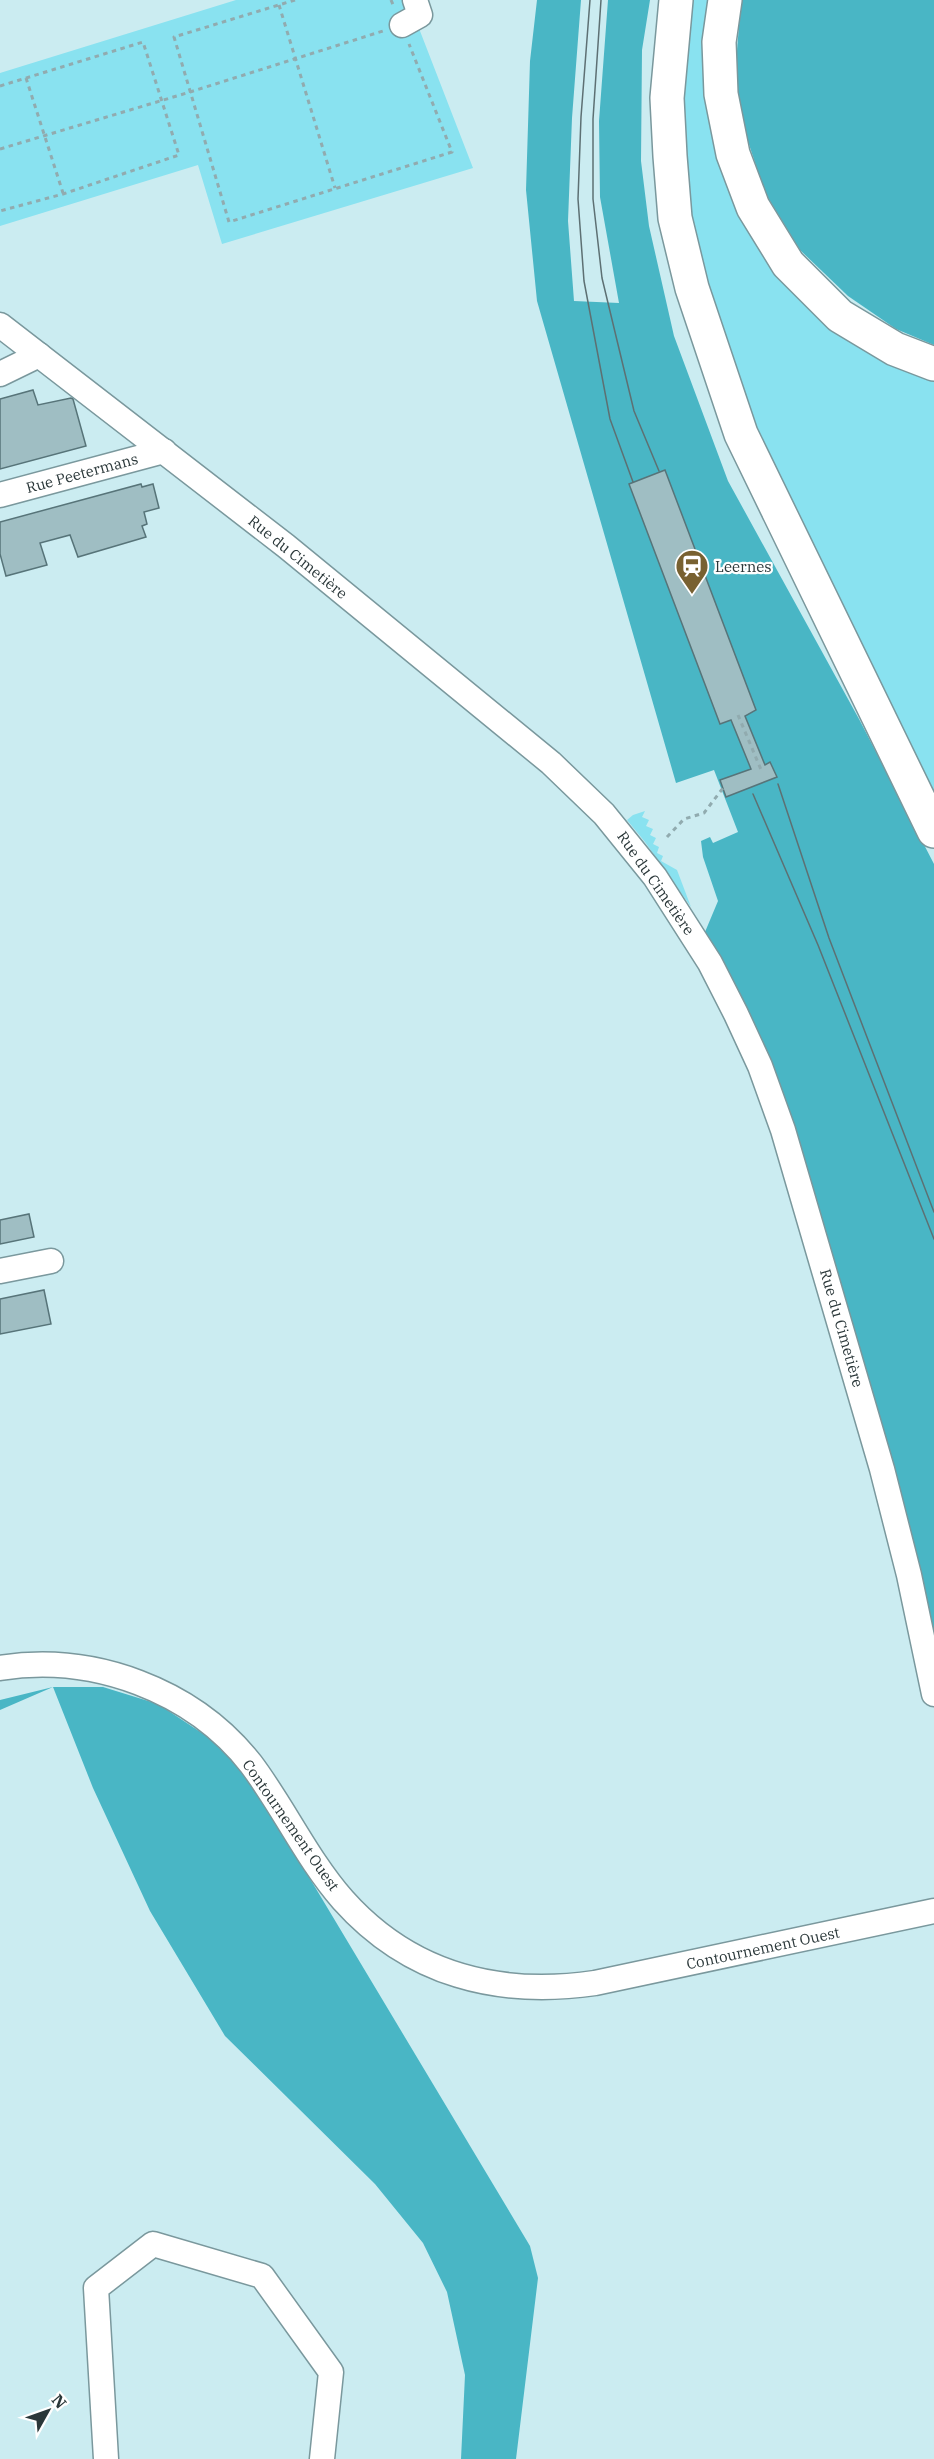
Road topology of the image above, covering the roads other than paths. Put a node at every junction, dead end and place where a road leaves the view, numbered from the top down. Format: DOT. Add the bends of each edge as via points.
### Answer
graph roads {
  1 [pos="415,0"];
  2 [pos="676,0"];
  3 [pos="725,0"];
  4 [pos="402,25"];
  5 [pos="0,325"];
  6 [pos="39,355"];
  7 [pos="934,364"];
  8 [pos="0,374"];
  9 [pos="164,451"];
  10 [pos="0,495"];
  11 [pos="934,831"];
  12 [pos="51,1261"];
  13 [pos="0,1271"];
  14 [pos="0,1668"];
  15 [pos="934,1694"];
  16 [pos="934,1911"];
  17 [pos="106,2459"];
  18 [pos="322,2459"];
  1 -- 4 [label="street" via="420,15"];
  2 -- 11 [label="highway" via="667,98 670,156 675,218 692,288 741,434"];
  3 -- 7 [label="highway" via="719,42 721,94 733,154 753,207 788,264 840,316 895,349"];
  5 -- 6 [label="street, Rue du Cimetière"];
  6 -- 8 [label="street"];
  6 -- 9 [label="street, Rue du Cimetière"];
  9 -- 10 [label="street, Rue Peetermans"];
  9 -- 15 [label="street, Rue du Cimetière" via="362,608 581,790 628,841 690,930 736,1014 783,1130 882,1469"];
  12 -- 13 [label="street"];
  14 -- 16 [label="street, Contournement Ouest" via="56,1664 89,1668 155,1689 182,1703 228,1738 250,1764 343,1900 373,1929 424,1962 452,1974 529,1988 562,1988"];
  17 -- 18 [label="street" via="96,2288 153,2244 262,2276 331,2372"];
}
